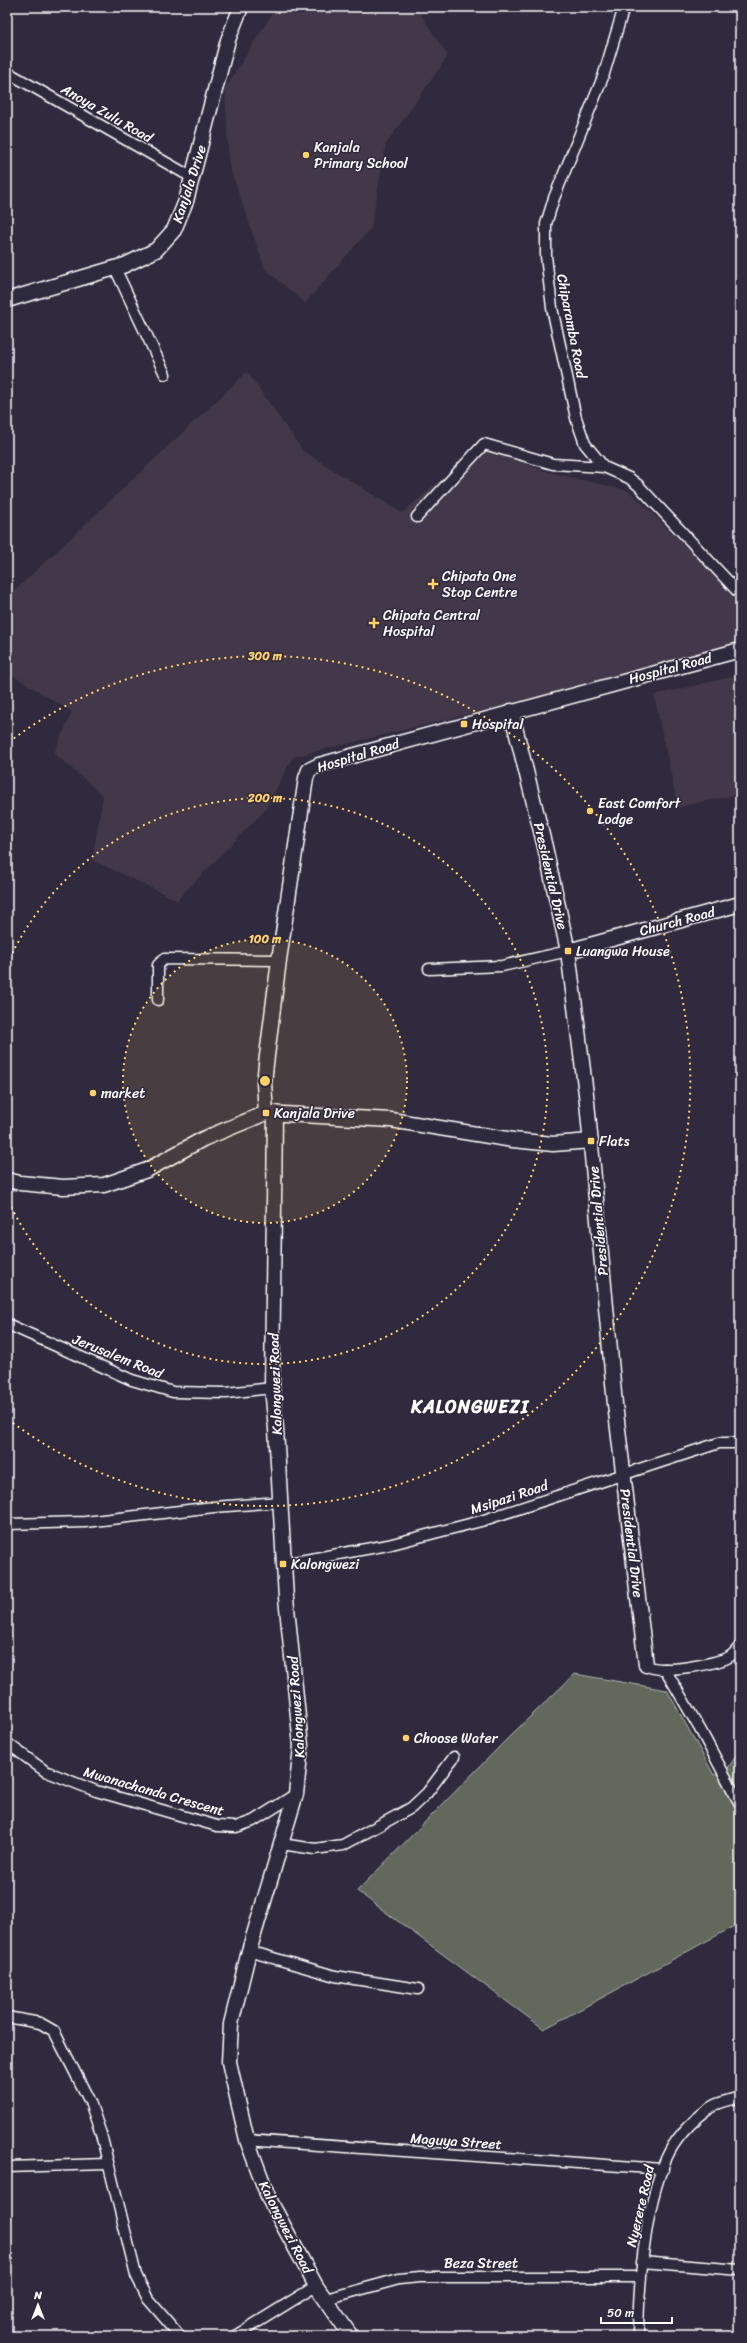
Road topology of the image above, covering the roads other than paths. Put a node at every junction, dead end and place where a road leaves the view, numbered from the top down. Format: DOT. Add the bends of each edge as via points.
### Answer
graph roads {
  1 [pos="241,7"];
  2 [pos="624,7"];
  3 [pos="7,72"];
  4 [pos="192,178"];
  5 [pos="115,268"];
  6 [pos="7,300"];
  7 [pos="165,374"];
  8 [pos="604,467"];
  9 [pos="417,517"];
  10 [pos="740,594"];
  11 [pos="740,650"];
  12 [pos="511,711"];
  13 [pos="740,904"];
  14 [pos="568,951"];
  15 [pos="279,960"];
  16 [pos="429,969"];
  17 [pos="158,1000"];
  18 [pos="270,1113"];
  19 [pos="591,1141"];
  20 [pos="7,1180"];
  21 [pos="7,1324"];
  22 [pos="272,1388"];
  23 [pos="740,1443"];
  24 [pos="622,1473"];
  25 [pos="280,1502"];
  26 [pos="7,1524"];
  27 [pos="283,1564"];
  28 [pos="740,1646"];
  29 [pos="646,1664"];
  30 [pos="665,1669"];
  31 [pos="7,1743"];
  32 [pos="454,1757"];
  33 [pos="296,1794"];
  34 [pos="740,1804"];
  35 [pos="281,1844"];
  36 [pos="249,1951"];
  37 [pos="418,1989"];
  38 [pos="7,2018"];
  39 [pos="740,2097"];
  40 [pos="247,2140"];
  41 [pos="107,2164"];
  42 [pos="7,2167"];
  43 [pos="663,2169"];
  44 [pos="642,2262"];
  45 [pos="740,2270"];
  46 [pos="639,2277"];
  47 [pos="316,2286"];
  48 [pos="326,2299"];
  49 [pos="253,2332"];
  50 [pos="180,2336"];
  51 [pos="235,2336"];
  52 [pos="351,2336"];
  53 [pos="638,2336"];
  1 -- 4 [label="street, Kanjala Drive" via="228,40"];
  2 -- 8 [label="street, Chiparamba Road" via="602,77 567,163 546,224 546,256 552,308 576,418 585,444"];
  3 -- 4 [label="street, Anoya Zulu Road"];
  4 -- 5 [label="street, Kanjala Drive" via="174,230 156,250"];
  5 -- 6 [label="street, Kanjala Drive"];
  5 -- 7 [label="street"];
  8 -- 9 [label="street" via="553,464 484,444"];
  8 -- 10 [label="street, Chiparamba Road" via="638,485"];
  11 -- 12 [label="street, Hospital Road"];
  12 -- 14 [label="street, Presidential Drive"];
  12 -- 15 [label="street, Hospital Road" via="309,770"];
  13 -- 14 [label="street, Church Road"];
  14 -- 16 [label="street" via="502,966"];
  14 -- 19 [label="street, Presidential Drive"];
  15 -- 17 [label="street" via="164,959 158,965"];
  15 -- 18 [label="street, Hospital Road" via="264,1084"];
  18 -- 19 [label="street" via="391,1120 553,1144"];
  18 -- 20 [label="street" via="203,1139 147,1170 104,1184 63,1187"];
  18 -- 22 [label="street, Kalongwezi Road"];
  19 -- 24 [label="street, Presidential Drive"];
  21 -- 22 [label="street, Jerusalem Road" via="132,1380 173,1392 226,1394"];
  22 -- 25 [label="street, Kalongwezi Road"];
  23 -- 24 [label="street, Msipazi Road" via="719,1443"];
  24 -- 27 [label="street, Msipazi Road" via="482,1522 432,1535"];
  24 -- 29 [label="street, Presidential Drive"];
  25 -- 26 [label="street" via="85,1522"];
  25 -- 27 [label="street, Kalongwezi Road"];
  27 -- 33 [label="street, Kalongwezi Road" via="301,1746"];
  28 -- 30 [label="street" via="729,1657"];
  29 -- 30 [label="street" via="653,1668"];
  30 -- 34 [label="street" via="702,1731"];
  31 -- 33 [label="street, Mwanachanda Crescent" via="45,1771 96,1791 217,1826 236,1827 253,1821"];
  32 -- 35 [label="street" via="427,1793 411,1808 343,1845 315,1849"];
  33 -- 35 [label="street, Kalongwezi Road"];
  35 -- 36 [label="street, Kalongwezi Road"];
  36 -- 37 [label="street" via="336,1976"];
  36 -- 40 [label="street, Kalongwezi Road" via="229,2042 230,2062"];
  38 -- 41 [label="street" via="40,2023 54,2031 90,2102 101,2134"];
  39 -- 43 [label="street, Nyerere Road" via="712,2106 685,2129 666,2159"];
  40 -- 43 [label="street, Maguya Street"];
  40 -- 47 [label="street, Kalongwezi Road" via="269,2200"];
  41 -- 42 [label="street"];
  41 -- 50 [label="street" via="136,2275 148,2299"];
  43 -- 44 [label="street, Nyerere Road" via="653,2200"];
  44 -- 45 [label="street"];
  44 -- 46 [label="street, Nyerere Road"];
  46 -- 48 [label="street, Beza Street" via="420,2277 399,2279"];
  46 -- 53 [label="street, Nyerere Road"];
  47 -- 48 [label="street, Kalongwezi Road"];
  47 -- 49 [label="street"];
  48 -- 52 [label="street, Kalongwezi Road"];
  49 -- 51 [label="street"];
}
